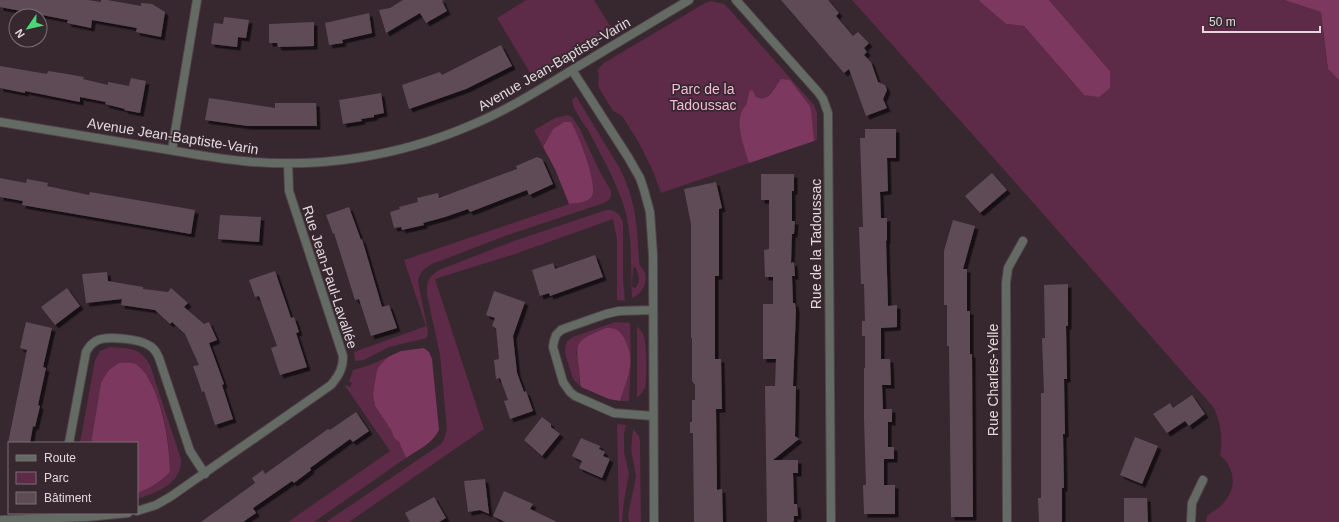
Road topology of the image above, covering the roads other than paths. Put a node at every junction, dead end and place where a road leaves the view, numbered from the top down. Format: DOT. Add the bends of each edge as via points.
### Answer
graph roads {
  1 [pos="197,0"];
  2 [pos="689,0"];
  3 [pos="736,0"];
  4 [pos="572,70"];
  5 [pos="0,122"];
  6 [pos="172,150"];
  7 [pos="288,163"];
  8 [pos="1023,241"];
  9 [pos="653,310"];
  10 [pos="653,416"];
  11 [pos="69,442"];
  12 [pos="205,474"];
  13 [pos="1203,480"];
  14 [pos="138,511"];
  15 [pos="118,514"];
  16 [pos="59,515"];
  17 [pos="0,520"];
  18 [pos="654,522"];
  19 [pos="831,522"];
  20 [pos="1007,522"];
  21 [pos="1191,522"];
  1 -- 6 [label="street"];
  2 -- 4 [label="street, Avenue Jean-Baptiste-Varin"];
  3 -- 19 [label="street, Rue de la Tadoussac" via="818,92 828,113"];
  4 -- 7 [label="street, Avenue Jean-Baptiste-Varin" via="511,106 476,124 442,137 400,150 369,156 323,162"];
  4 -- 9 [label="street" via="631,162 644,190 652,224"];
  5 -- 6 [label="street, Avenue Jean-Baptiste-Varin"];
  6 -- 7 [label="street, Avenue Jean-Baptiste-Varin" via="228,160"];
  7 -- 12 [label="street, Rue Jean-Paul-Lavallée" via="289,191 340,344 343,365 331,385"];
  8 -- 20 [label="street, Rue Charles-Yelle" via="1008,268 1006,283"];
  9 -- 10 [label="street"];
  9 -- 10 [label="street" via="619,311 566,328 556,335 553,348 563,382 570,392 614,413"];
  10 -- 18 [label="street"];
  11 -- 12 [label="street" via="86,352 90,345 103,338 141,342 155,350 159,358 188,446"];
  12 -- 14 [label="street, Rue Jean-Paul-Lavallée" via="156,505"];
  13 -- 21 [label="street" via="1192,503"];
  15 -- 16 [label="street" via="87,517"];
  16 -- 17 [label="street"];
}
